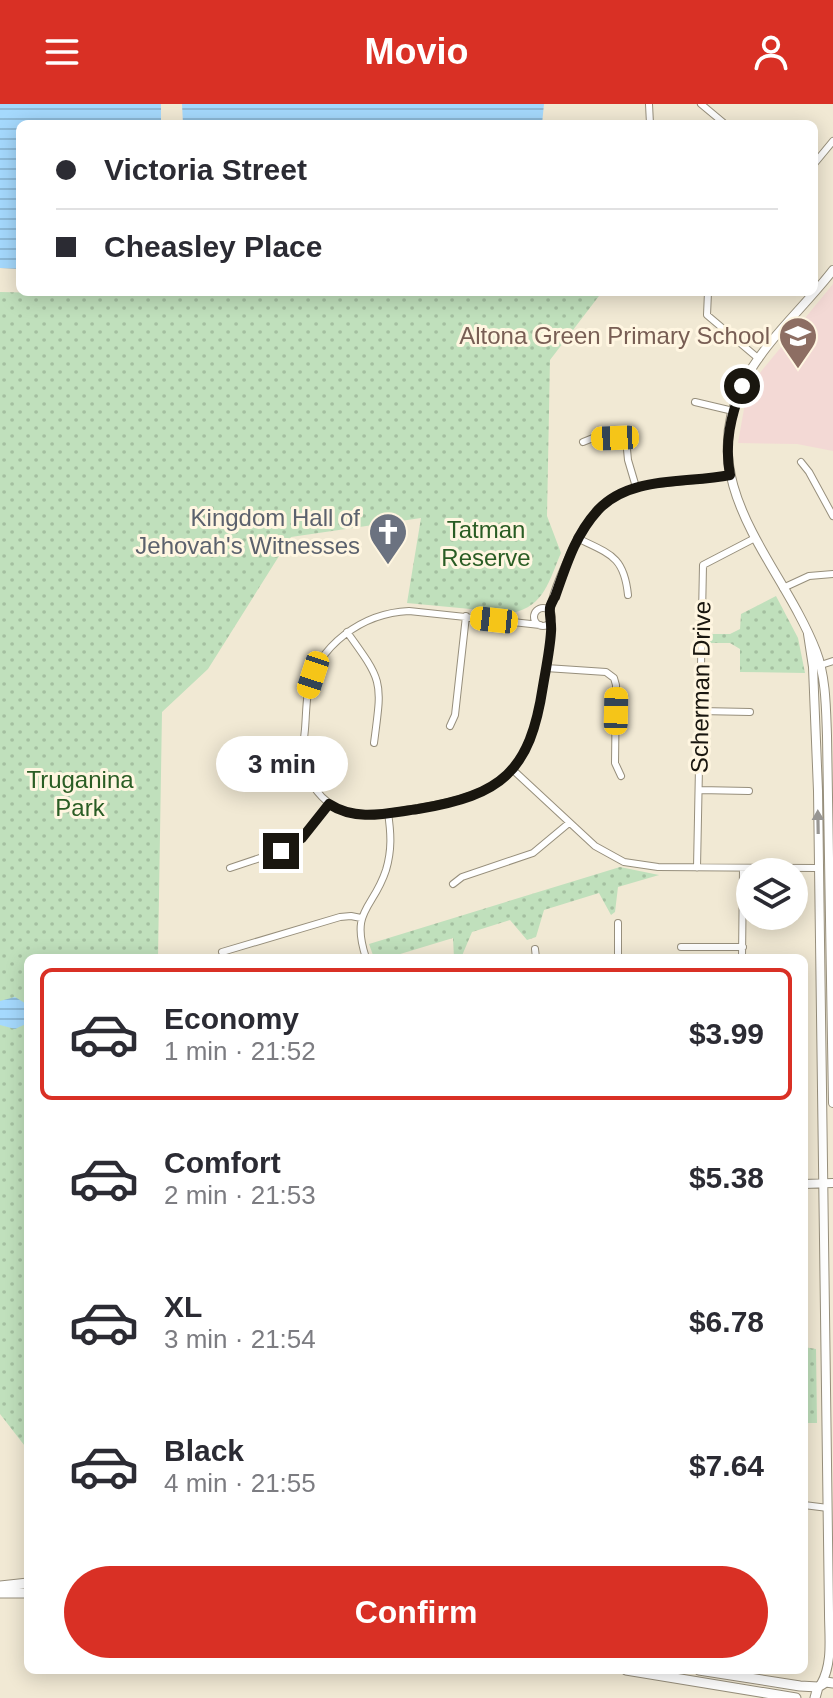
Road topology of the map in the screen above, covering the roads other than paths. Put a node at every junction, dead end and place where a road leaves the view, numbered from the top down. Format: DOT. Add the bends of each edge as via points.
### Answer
graph roads {
  1 [pos="701,104"];
  2 [pos="720,120"];
  3 [pos="833,141"];
  4 [pos="818,159"];
  5 [pos="833,270"];
  6 [pos="818,288"];
  7 [pos="708,296"];
  8 [pos="811,296"];
  9 [pos="759,359"];
  10 [pos="695,402"];
  11 [pos="733,411"];
  12 [pos="583,442"];
  13 [pos="801,462"];
  14 [pos="730,475"];
  15 [pos="636,487"];
  16 [pos="831,506"];
  17 [pos="833,516"];
  18 [pos="577,538"];
  19 [pos="755,538"];
  20 [pos="833,574"];
  21 [pos="782,588"];
  22 [pos="557,590"];
  23 [pos="628,595"];
  24 [pos="540,609"];
  25 [pos="550,612"];
  26 [pos="466,616"];
  27 [pos="534,617"];
  28 [pos="551,620"];
  29 [pos="515,622"];
  30 [pos="541,625"];
  31 [pos="347,632"];
  32 [pos="549,642"];
  33 [pos="833,661"];
  34 [pos="817,666"];
  35 [pos="546,668"];
  36 [pos="700,711"];
  37 [pos="750,712"];
  38 [pos="450,726"];
  39 [pos="817,736"];
  40 [pos="830,736"];
  41 [pos="374,743"];
  42 [pos="303,762"];
  43 [pos="512,769"];
  44 [pos="621,776"];
  45 [pos="237,786"];
  46 [pos="699,790"];
  47 [pos="749,791"];
  48 [pos="329,804"];
  49 [pos="388,813"];
  50 [pos="569,823"];
  51 [pos="230,868"];
  52 [pos="697,868"];
  53 [pos="808,868"];
  54 [pos="819,868"];
  55 [pos="830,868"];
  56 [pos="736,869"];
  57 [pos="453,884"];
  58 [pos="361,918"];
  59 [pos="618,923"];
  60 [pos="743,930"];
  61 [pos="681,947"];
  62 [pos="743,947"];
  63 [pos="535,949"];
  64 [pos="222,952"];
  65 [pos="365,954"];
  66 [pos="536,954"];
  67 [pos="618,954"];
  68 [pos="742,954"];
  69 [pos="832,976"];
  70 [pos="820,977"];
  71 [pos="833,1103"];
  72 [pos="828,1183"];
  73 [pos="808,1184"];
  74 [pos="828,1264"];
  75 [pos="808,1506"];
  76 [pos="828,1508"];
  77 [pos="831,1551"];
  78 [pos="24,1583"];
  79 [pos="0,1586"];
  80 [pos="0,1593"];
  81 [pos="24,1593"];
  82 [pos="678,1674"];
  83 [pos="750,1674"];
  84 [pos="833,1683"];
  85 [pos="820,1685"];
  86 [pos="796,1698"];
  87 [pos="815,1698"];
  1 -- 2 [label="street"];
  3 -- 4 [label="street"];
  5 -- 6 [label="street"];
  7 -- 9 [label="street" via="707,315"];
  8 -- 9 [label="street"];
  9 -- 11 [label="street"];
  10 -- 11 [label="street"];
  11 -- 14 [label="street"];
  12 -- 15 [label="street" via="626,439"];
  13 -- 16 [label="street"];
  14 -- 15 [label="street"];
  14 -- 19 [label="street"];
  15 -- 18 [label="street" via="600,508"];
  16 -- 17 [label="street"];
  18 -- 22 [label="street"];
  18 -- 23 [label="street" via="622,565"];
  19 -- 21 [label="street"];
  19 -- 36 [label="street, Scherman Drive" via="703,565"];
  20 -- 21 [label="street" via="809,576"];
  21 -- 34 [label="street" via="808,634"];
  22 -- 24 [label="street"];
  22 -- 25 [label="street"];
  24 -- 25 [label="street"];
  24 -- 27 [label="street"];
  25 -- 28 [label="street"];
  26 -- 29 [label="street"];
  26 -- 31 [label="street" via="393,611"];
  26 -- 38 [label="street"];
  27 -- 29 [label="street"];
  27 -- 30 [label="street"];
  28 -- 30 [label="street"];
  28 -- 32 [label="street"];
  29 -- 30 [label="street"];
  30 -- 32 [label="street"];
  31 -- 41 [label="street" via="379,679"];
  31 -- 42 [label="street" via="313,675"];
  32 -- 35 [label="street"];
  33 -- 34 [label="street"];
  34 -- 39 [label="street"];
  34 -- 40 [label="street"];
  35 -- 43 [label="street" via="530,745"];
  35 -- 44 [label="street" via="606,672 614,678 615,763"];
  36 -- 37 [label="street"];
  36 -- 46 [label="street, Scherman Drive"];
  39 -- 40 [label="street"];
  54 -- 39 [label="street, one-way"];
  40 -- 55 [label="street"];
  42 -- 45 [label="street" via="258,774"];
  42 -- 48 [label="street" via="313,787"];
  43 -- 49 [label="street" via="480,793 457,802"];
  43 -- 50 [label="street"];
  46 -- 47 [label="street"];
  46 -- 52 [label="street, Scherman Drive"];
  48 -- 49 [label="street" via="352,814"];
  48 -- 51 [label="street" via="290,848"];
  49 -- 58 [label="street" via="387,868"];
  50 -- 52 [label="street" via="624,862"];
  50 -- 57 [label="street" via="533,853"];
  52 -- 56 [label="street"];
  53 -- 54 [label="street"];
  54 -- 55 [label="street"];
  54 -- 70 [label="street"];
  55 -- 69 [label="street"];
  58 -- 64 [label="street" via="340,917"];
  58 -- 65 [label="street"];
  59 -- 67 [label="street"];
  60 -- 62 [label="street"];
  61 -- 62 [label="street"];
  62 -- 68 [label="street"];
  63 -- 66 [label="street"];
  69 -- 70 [label="street"];
  69 -- 71 [label="street"];
  70 -- 72 [label="street"];
  72 -- 73 [label="street"];
  72 -- 74 [label="street"];
  74 -- 76 [label="street"];
  75 -- 76 [label="street"];
  76 -- 77 [label="street"];
  77 -- 85 [label="street" via="829,1661"];
  78 -- 79 [label="main road"];
  80 -- 81 [label="main road"];
  82 -- 86 [label="main road"];
  83 -- 85 [label="main road"];
  84 -- 85 [label="main road"];
  85 -- 87 [label="main road"];
}
